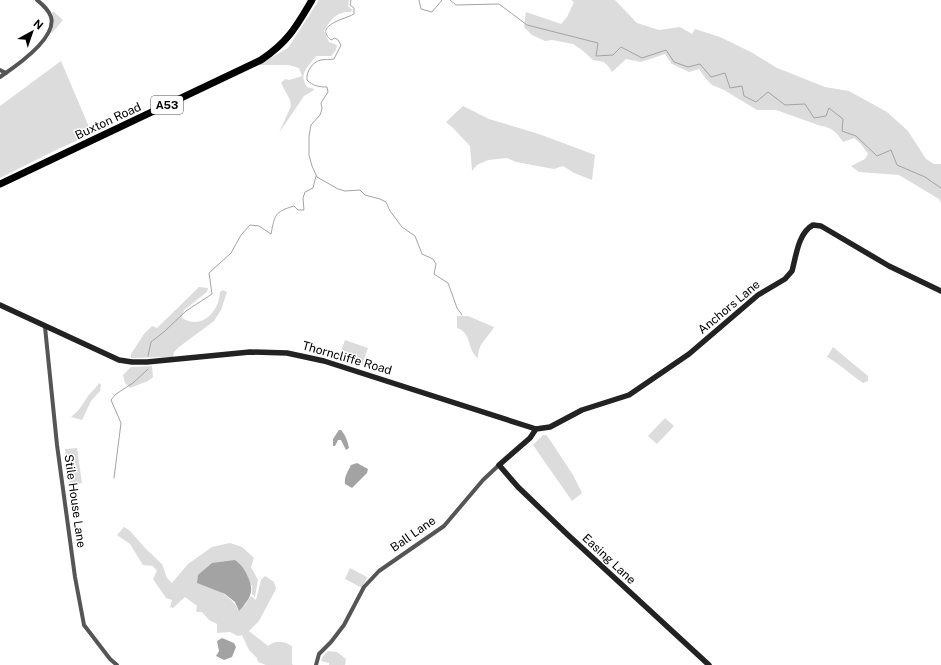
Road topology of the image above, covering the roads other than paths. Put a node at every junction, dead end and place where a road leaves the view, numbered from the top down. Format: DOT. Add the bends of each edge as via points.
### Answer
graph roads {
  1 [pos="37,0"];
  2 [pos="312,0"];
  3 [pos="0,70"];
  4 [pos="6,73"];
  5 [pos="0,77"];
  6 [pos="0,184"];
  7 [pos="941,291"];
  8 [pos="0,305"];
  9 [pos="45,327"];
  10 [pos="536,429"];
  11 [pos="499,465"];
  12 [pos="116,665"];
  13 [pos="316,665"];
  14 [pos="709,665"];
  1 -- 4 [label="street" via="48,10 51,28 46,37"];
  2 -- 6 [label="highway, Buxton Road / A53" via="286,40 261,60"];
  3 -- 4 [label="street"];
  4 -- 5 [label="street"];
  7 -- 10 [label="street, Anchors Lane" via="889,266 820,226 813,225 804,233 792,271 785,279 758,295 689,354 629,395 592,406 550,427"];
  8 -- 9 [label="street, Thorncliffe Road"];
  9 -- 10 [label="street, Thorncliffe Road" via="119,360 132,362 250,352 287,353 324,361"];
  9 -- 12 [label="street, Stile House Lane" via="57,445 84,625"];
  10 -- 11 [label="street, Ball Lane" via="530,438"];
  11 -- 13 [label="street, Ball Lane" via="444,526 372,578 364,587 344,625 319,654"];
  11 -- 14 [label="street, Easing Lane" via="568,536"];
}
